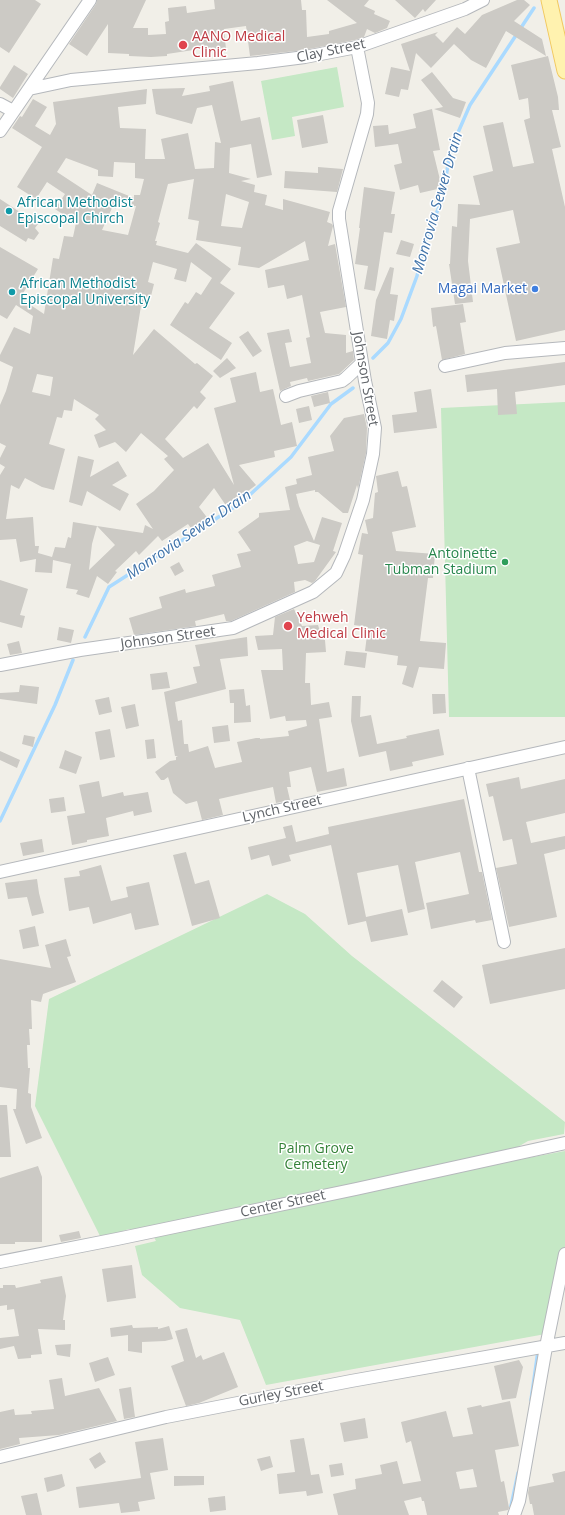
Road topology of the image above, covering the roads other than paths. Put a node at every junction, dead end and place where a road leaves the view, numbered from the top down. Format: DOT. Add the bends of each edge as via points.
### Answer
graph roads {
  1 [pos="90,0"];
  2 [pos="483,0"];
  3 [pos="549,0"];
  4 [pos="357,47"];
  5 [pos="565,71"];
  6 [pos="29,89"];
  7 [pos="0,104"];
  8 [pos="13,111"];
  9 [pos="0,131"];
  10 [pos="565,348"];
  11 [pos="362,363"];
  12 [pos="445,366"];
  13 [pos="286,396"];
  14 [pos="0,665"];
  15 [pos="565,747"];
  16 [pos="468,768"];
  17 [pos="0,872"];
  18 [pos="504,942"];
  19 [pos="565,1142"];
  20 [pos="565,1254"];
  21 [pos="0,1262"];
  22 [pos="565,1343"];
  23 [pos="546,1347"];
  24 [pos="0,1458"];
  25 [pos="514,1515"];
  1 -- 6 [label="street"];
  2 -- 4 [label="street, Clay Street" via="465,9"];
  3 -- 5 [label="main road"];
  4 -- 6 [label="street, Clay Street" via="305,58 71,80"];
  4 -- 11 [label="street, Johnson Street" via="368,103 367,114 339,219"];
  6 -- 8 [label="street"];
  7 -- 8 [label="street"];
  8 -- 9 [label="street"];
  10 -- 12 [label="street" via="505,353"];
  11 -- 13 [label="street" via="342,380 299,390"];
  11 -- 14 [label="street, Johnson Street" via="375,428 373,454 363,500 336,573 313,592 233,628 80,650"];
  15 -- 16 [label="street, Lynch Street"];
  16 -- 17 [label="street, Lynch Street"];
  16 -- 18 [label="street"];
  19 -- 21 [label="street, Center Street" via="356,1189"];
  20 -- 23 [label="street"];
  22 -- 23 [label="street, Gurley Street"];
  23 -- 24 [label="street, Gurley Street" via="166,1417"];
  23 -- 25 [label="street" via="519,1501"];
}
